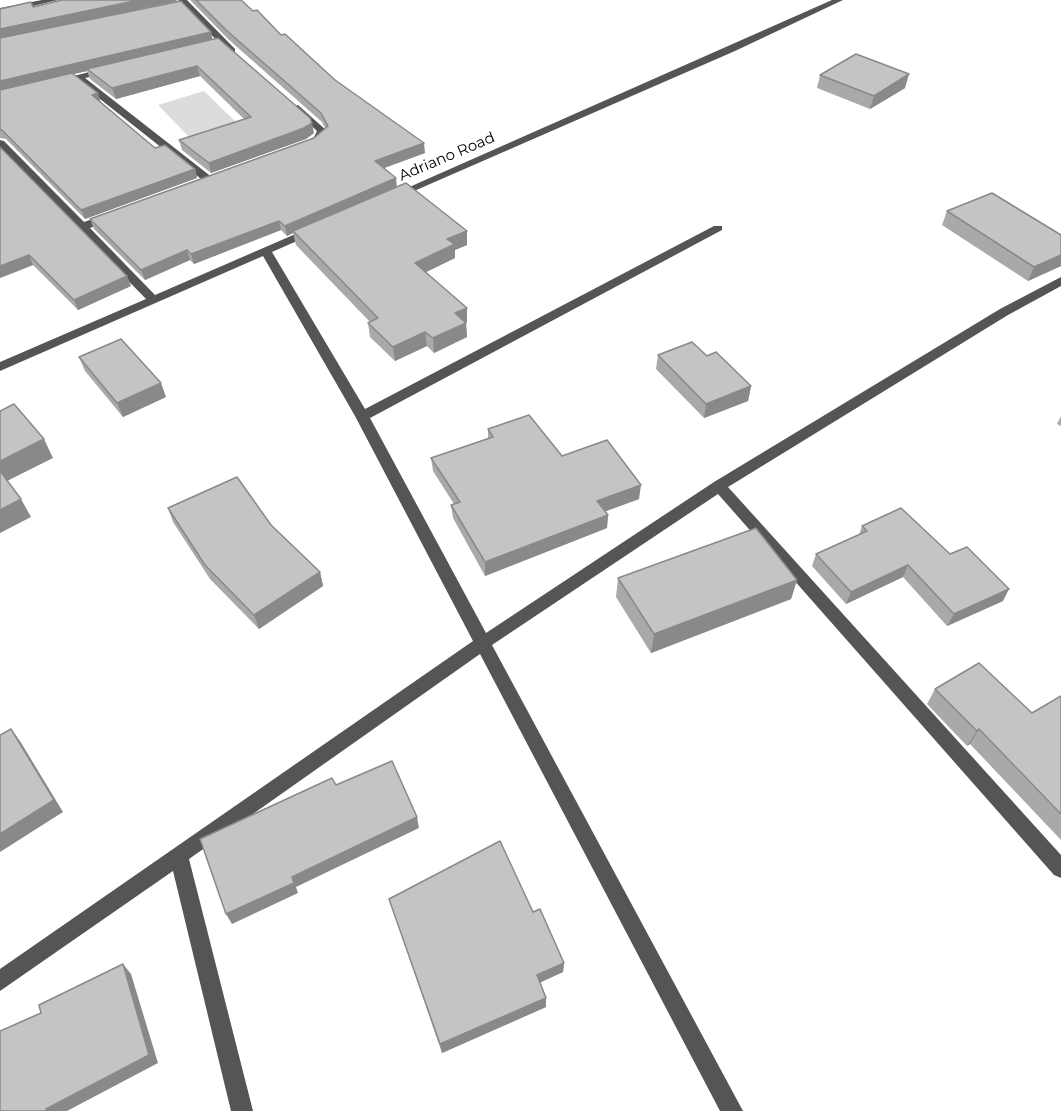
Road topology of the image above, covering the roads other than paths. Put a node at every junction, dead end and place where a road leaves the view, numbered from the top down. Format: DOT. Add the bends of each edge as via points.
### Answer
graph roads {
  1 [pos="54,0"];
  2 [pos="839,0"];
  3 [pos="180,4"];
  4 [pos="0,11"];
  5 [pos="223,43"];
  6 [pos="212,46"];
  7 [pos="240,58"];
  8 [pos="123,67"];
  9 [pos="78,77"];
  10 [pos="45,85"];
  11 [pos="292,103"];
  12 [pos="0,143"];
  13 [pos="301,147"];
  14 [pos="209,180"];
  15 [pos="383,201"];
  16 [pos="125,211"];
  17 [pos="82,227"];
  18 [pos="319,228"];
  19 [pos="718,228"];
  20 [pos="266,251"];
  21 [pos="1061,281"];
  22 [pos="153,299"];
  23 [pos="0,367"];
  24 [pos="362,416"];
  25 [pos="719,486"];
  26 [pos="483,643"];
  27 [pos="179,855"];
  28 [pos="1061,869"];
  29 [pos="0,981"];
  30 [pos="242,1111"];
  31 [pos="732,1111"];
  1 -- 4 [label="street"];
  2 -- 15 [label="street, Adriano Road"];
  3 -- 5 [label="street"];
  5 -- 6 [label="street"];
  5 -- 7 [label="street"];
  8 -- 9 [label="street"];
  9 -- 10 [label="street"];
  9 -- 14 [label="street"];
  11 -- 13 [label="street" via="322,131 318,139"];
  12 -- 17 [label="street"];
  16 -- 17 [label="street"];
  17 -- 22 [label="street"];
  18 -- 20 [label="street"];
  19 -- 24 [label="street"];
  20 -- 22 [label="street"];
  20 -- 24 [label="street"];
  21 -- 25 [label="street"];
  22 -- 23 [label="street"];
  24 -- 26 [label="street"];
  25 -- 26 [label="street"];
  25 -- 28 [label="street"];
  26 -- 27 [label="street"];
  26 -- 31 [label="street"];
  27 -- 29 [label="street"];
  27 -- 30 [label="street"];
}
